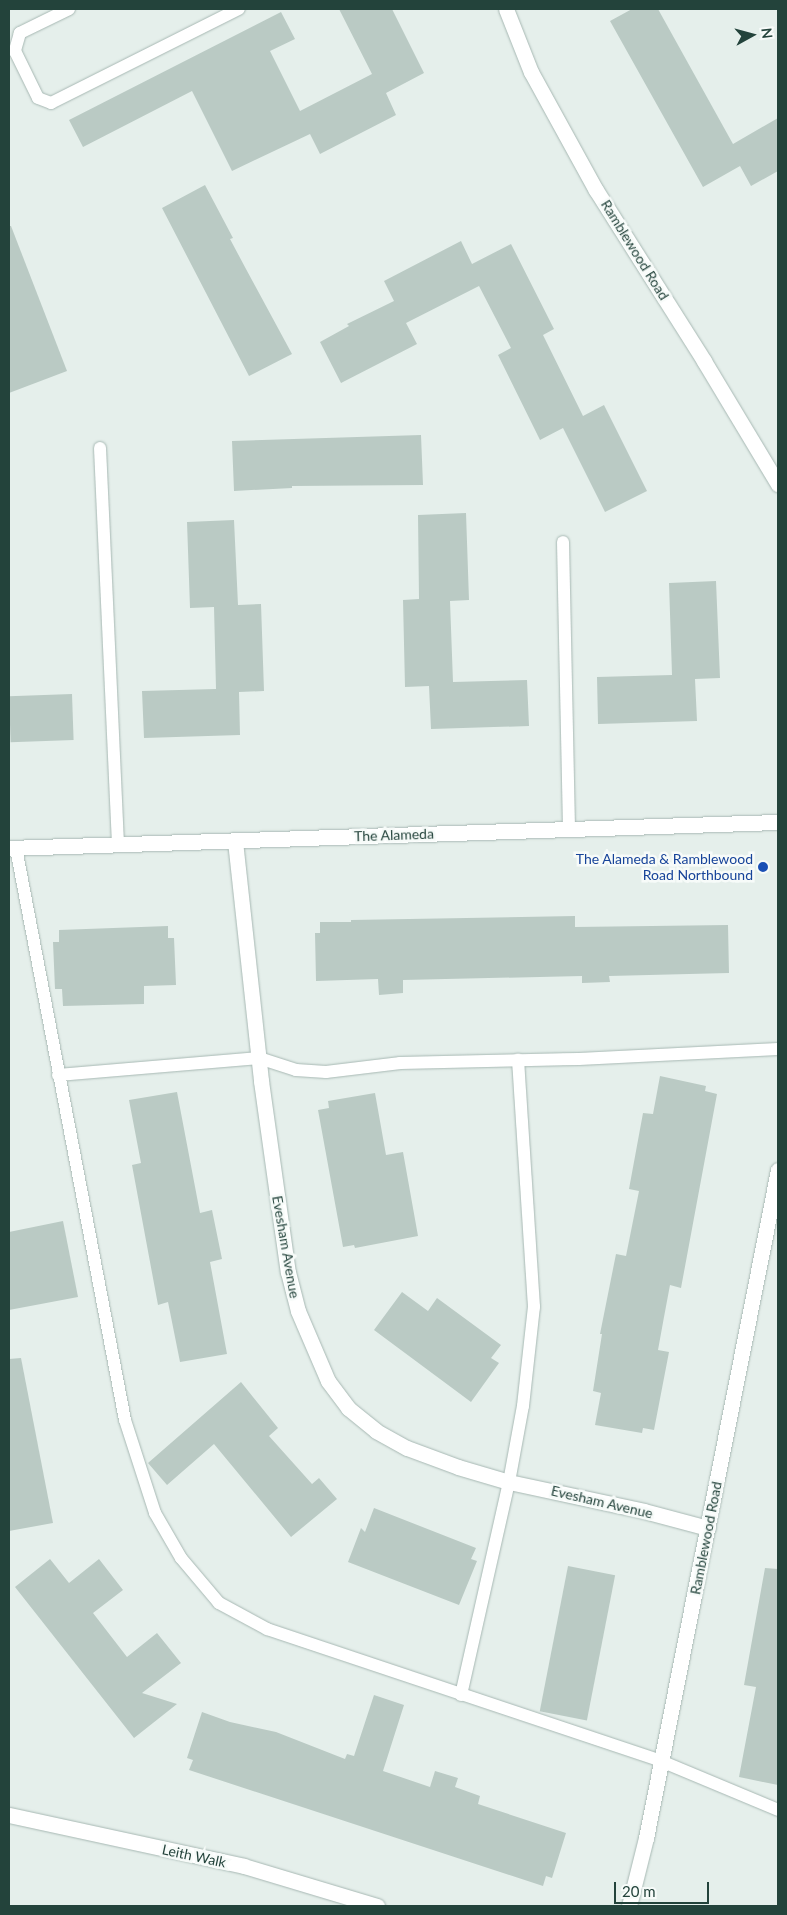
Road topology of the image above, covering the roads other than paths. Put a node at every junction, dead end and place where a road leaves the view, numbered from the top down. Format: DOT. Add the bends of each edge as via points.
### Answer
graph roads {
  1 [pos="69,9"];
  2 [pos="239,9"];
  3 [pos="506,9"];
  4 [pos="100,448"];
  5 [pos="778,484"];
  6 [pos="563,542"];
  7 [pos="778,822"];
  8 [pos="569,829"];
  9 [pos="235,841"];
  10 [pos="118,845"];
  11 [pos="12,848"];
  12 [pos="778,1049"];
  13 [pos="258,1058"];
  14 [pos="518,1060"];
  15 [pos="58,1075"];
  16 [pos="778,1170"];
  17 [pos="509,1482"];
  18 [pos="708,1528"];
  19 [pos="461,1695"];
  20 [pos="661,1761"];
  21 [pos="778,1810"];
  22 [pos="9,1815"];
  23 [pos="377,1906"];
  24 [pos="629,1906"];
  1 -- 2 [label="lane" via="20,34 15,51 38,98 51,103"];
  3 -- 5 [label="street, Ramblewood Road" via="531,72 596,190"];
  4 -- 10 [label="lane"];
  6 -- 8 [label="lane"];
  7 -- 8 [label="street, The Alameda"];
  8 -- 9 [label="street, The Alameda"];
  9 -- 10 [label="street, The Alameda"];
  9 -- 13 [label="street, Evesham Avenue"];
  10 -- 11 [label="street, The Alameda"];
  11 -- 15 [label="lane"];
  12 -- 14 [label="lane"];
  13 -- 14 [label="lane" via="296,1070 326,1072 400,1064"];
  13 -- 15 [label="lane"];
  13 -- 17 [label="street, Evesham Avenue" via="288,1272 298,1311 328,1381 348,1408 376,1431 407,1448"];
  14 -- 17 [label="lane" via="534,1306 523,1406"];
  15 -- 19 [label="lane" via="125,1420 155,1514 181,1558 219,1603 267,1629"];
  16 -- 18 [label="street, Ramblewood Road"];
  17 -- 18 [label="street, Evesham Avenue"];
  17 -- 19 [label="lane"];
  18 -- 20 [label="street, Ramblewood Road"];
  19 -- 20 [label="lane"];
  20 -- 21 [label="lane"];
  20 -- 24 [label="street, Ramblewood Road"];
  22 -- 23 [label="street, Leith Walk" via="244,1866"];
}
